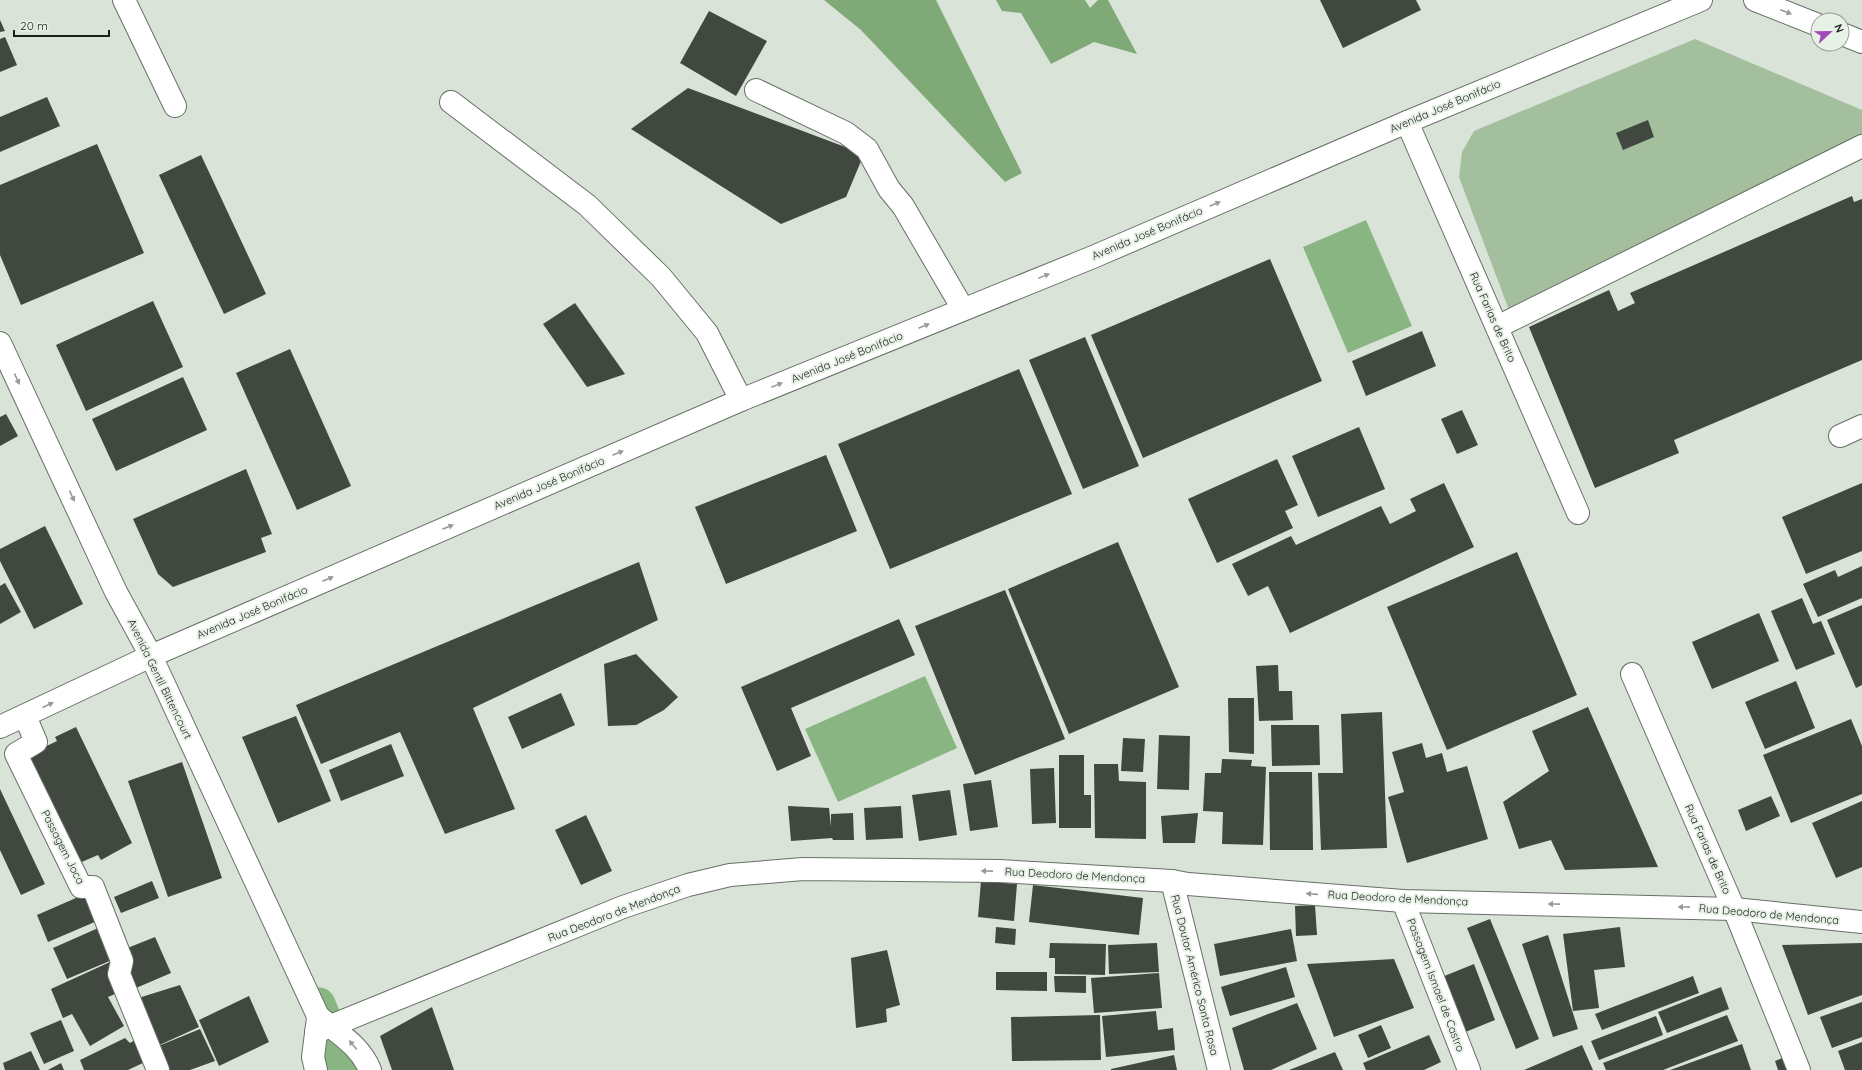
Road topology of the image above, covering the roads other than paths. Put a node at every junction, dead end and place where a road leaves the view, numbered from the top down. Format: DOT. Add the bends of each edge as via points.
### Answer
graph roads {
  1 [pos="124,0"];
  2 [pos="1701,0"];
  3 [pos="1755,0"];
  4 [pos="1810,22"];
  5 [pos="1850,37"];
  6 [pos="1862,42"];
  7 [pos="756,90"];
  8 [pos="450,102"];
  9 [pos="175,106"];
  10 [pos="1407,122"];
  11 [pos="1862,146"];
  12 [pos="963,309"];
  13 [pos="1497,327"];
  14 [pos="0,343"];
  15 [pos="741,400"];
  16 [pos="1862,426"];
  17 [pos="1840,436"];
  18 [pos="1578,513"];
  19 [pos="151,656"];
  20 [pos="1632,674"];
  21 [pos="25,716"];
  22 [pos="0,727"];
  23 [pos="1172,881"];
  24 [pos="1403,901"];
  25 [pos="1734,909"];
  26 [pos="1862,922"];
  27 [pos="321,1025"];
  28 [pos="158,1070"];
  29 [pos="316,1070"];
  30 [pos="370,1070"];
  31 [pos="1219,1070"];
  32 [pos="1469,1070"];
  33 [pos="1800,1070"];
  1 -- 9 [label="street"];
  2 -- 10 [label="street, Avenida José Bonifácio"];
  3 -- 4 [label="street, one-way"];
  5 -- 6 [label="street"];
  7 -- 12 [label="street" via="846,133 867,148 889,189 903,206"];
  8 -- 15 [label="street" via="587,205 661,277 707,333"];
  12 -- 10 [label="street, Avenida José Bonifácio, one-way" via="1093,257"];
  10 -- 13 [label="street, Rua Farias de Brito"];
  11 -- 13 [label="street"];
  15 -- 12 [label="street, Avenida José Bonifácio, one-way"];
  13 -- 18 [label="street, Rua Farias de Brito"];
  14 -- 19 [label="street, Avenida Gentil Bittencourt, one-way" via="116,592"];
  19 -- 15 [label="street, Avenida José Bonifácio, one-way"];
  16 -- 17 [label="street"];
  21 -- 19 [label="street, Avenida José Bonifácio, one-way"];
  19 -- 27 [label="street, Avenida Gentil Bittencourt"];
  20 -- 25 [label="street, Rua Farias de Brito"];
  21 -- 22 [label="street, Avenida José Bonifácio"];
  21 -- 28 [label="street, Passagem Joca" via="36,742 16,754 81,887 93,887 122,961 119,974"];
  24 -- 23 [label="street, Rua Deodoro de Mendonça, one-way"];
  23 -- 27 [label="street, Rua Deodoro de Mendonça, one-way" via="983,871 803,869 730,875 688,884 623,907"];
  23 -- 31 [label="street, Rua Doutor Américo Santa Rosa"];
  25 -- 24 [label="street, Rua Deodoro de Mendonça, one-way"];
  24 -- 32 [label="street, Passagem Ismael de Castro"];
  25 -- 26 [label="street, Rua Deodoro de Mendonça"];
  25 -- 33 [label="street, Rua Farias de Brito"];
  27 -- 29 [label="street" via="313,1057"];
  30 -- 27 [label="street, one-way" via="367,1062 348,1039"];
}
